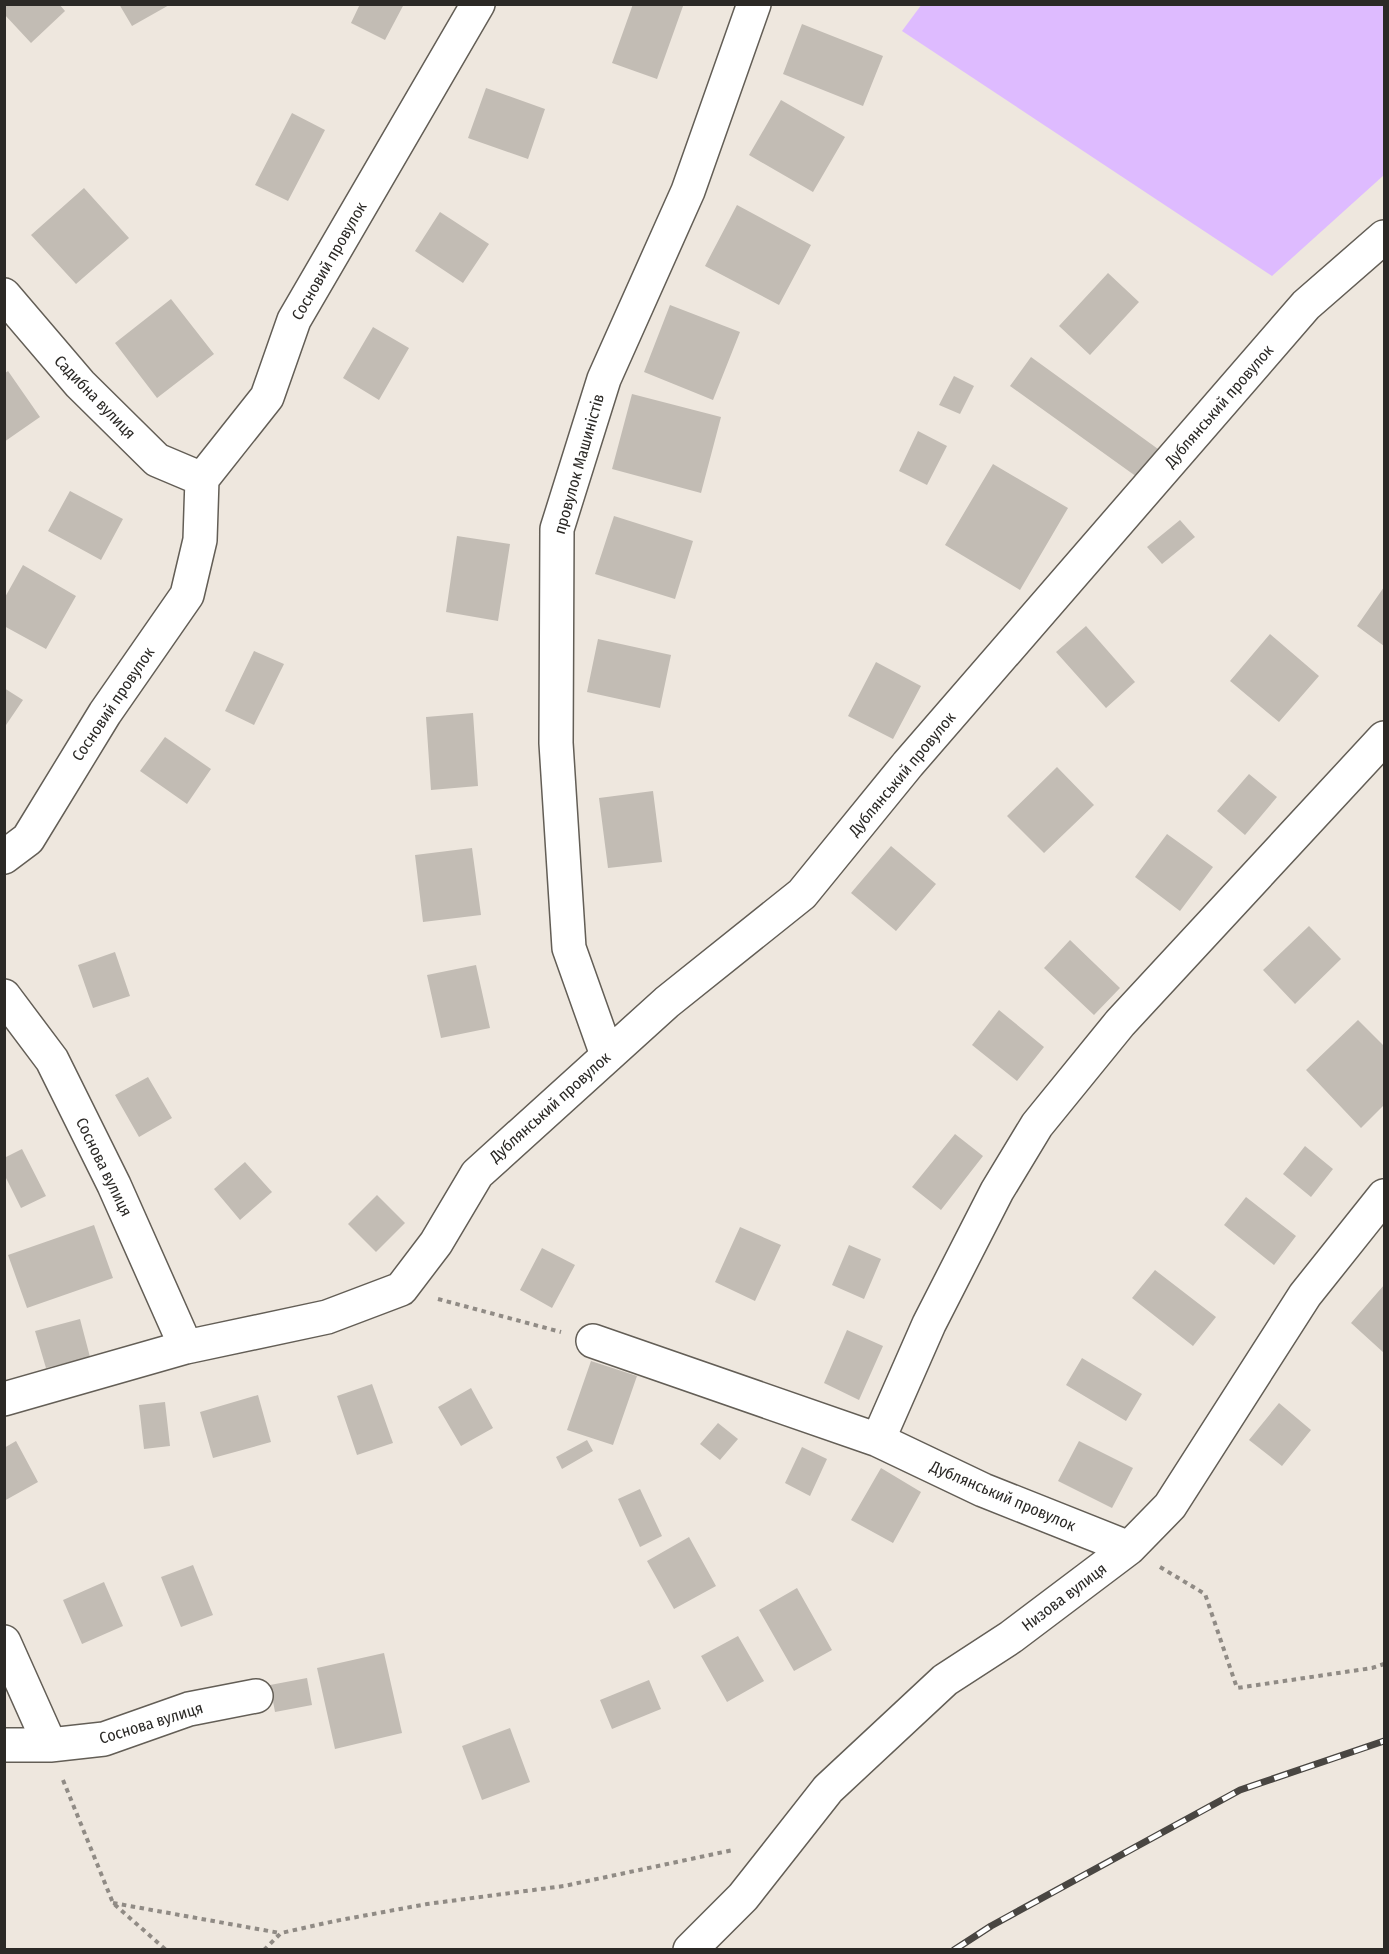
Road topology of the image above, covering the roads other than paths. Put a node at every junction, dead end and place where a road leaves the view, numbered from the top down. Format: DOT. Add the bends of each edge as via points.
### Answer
graph roads {
  1 [pos="478,4"];
  2 [pos="754,4"];
  3 [pos="1384,237"];
  4 [pos="4,295"];
  5 [pos="202,479"];
  6 [pos="1384,738"];
  7 [pos="4,857"];
  8 [pos="4,996"];
  9 [pos="607,1055"];
  10 [pos="1384,1196"];
  11 [pos="593,1341"];
  12 [pos="186,1347"];
  13 [pos="4,1400"];
  14 [pos="878,1440"];
  15 [pos="1129,1548"];
  16 [pos="4,1642"];
  17 [pos="256,1696"];
  18 [pos="4,1745"];
  19 [pos="50,1745"];
  20 [pos="690,1950"];
  1 -- 5 [label="street, Сосновий провулок" via="294,320 267,397"];
  2 -- 9 [label="street, провулок Машиністів" via="688,191 604,379 557,529 556,743 569,948"];
  3 -- 9 [label="street, Дублянський провулок" via="1306,305 908,764 802,894"];
  4 -- 5 [label="street, Садибна вулиця" via="80,384 157,460"];
  5 -- 7 [label="street, Сосновий провулок" via="200,540 188,595 105,713 28,839"];
  6 -- 14 [label="street" via="1120,1023 1037,1125 997,1191 929,1324"];
  8 -- 12 [label="street, Соснова вулиця" via="52,1060 114,1185"];
  9 -- 12 [label="street, Дублянський провулок" via="477,1174 436,1243 401,1289 327,1317"];
  10 -- 15 [label="street, Низова вулиця" via="1305,1295 1170,1506"];
  11 -- 14 [label="street, Дублянський провулок"];
  12 -- 13 [label="street"];
  14 -- 15 [label="street, Дублянський провулок" via="983,1490"];
  15 -- 20 [label="street, Низова вулиця" via="1011,1637 945,1680 828,1789 743,1897"];
  16 -- 19 [label="street"];
  17 -- 19 [label="street, Соснова вулиця" via="189,1709 105,1739"];
  18 -- 19 [label="street, Соснова вулиця"];
}
